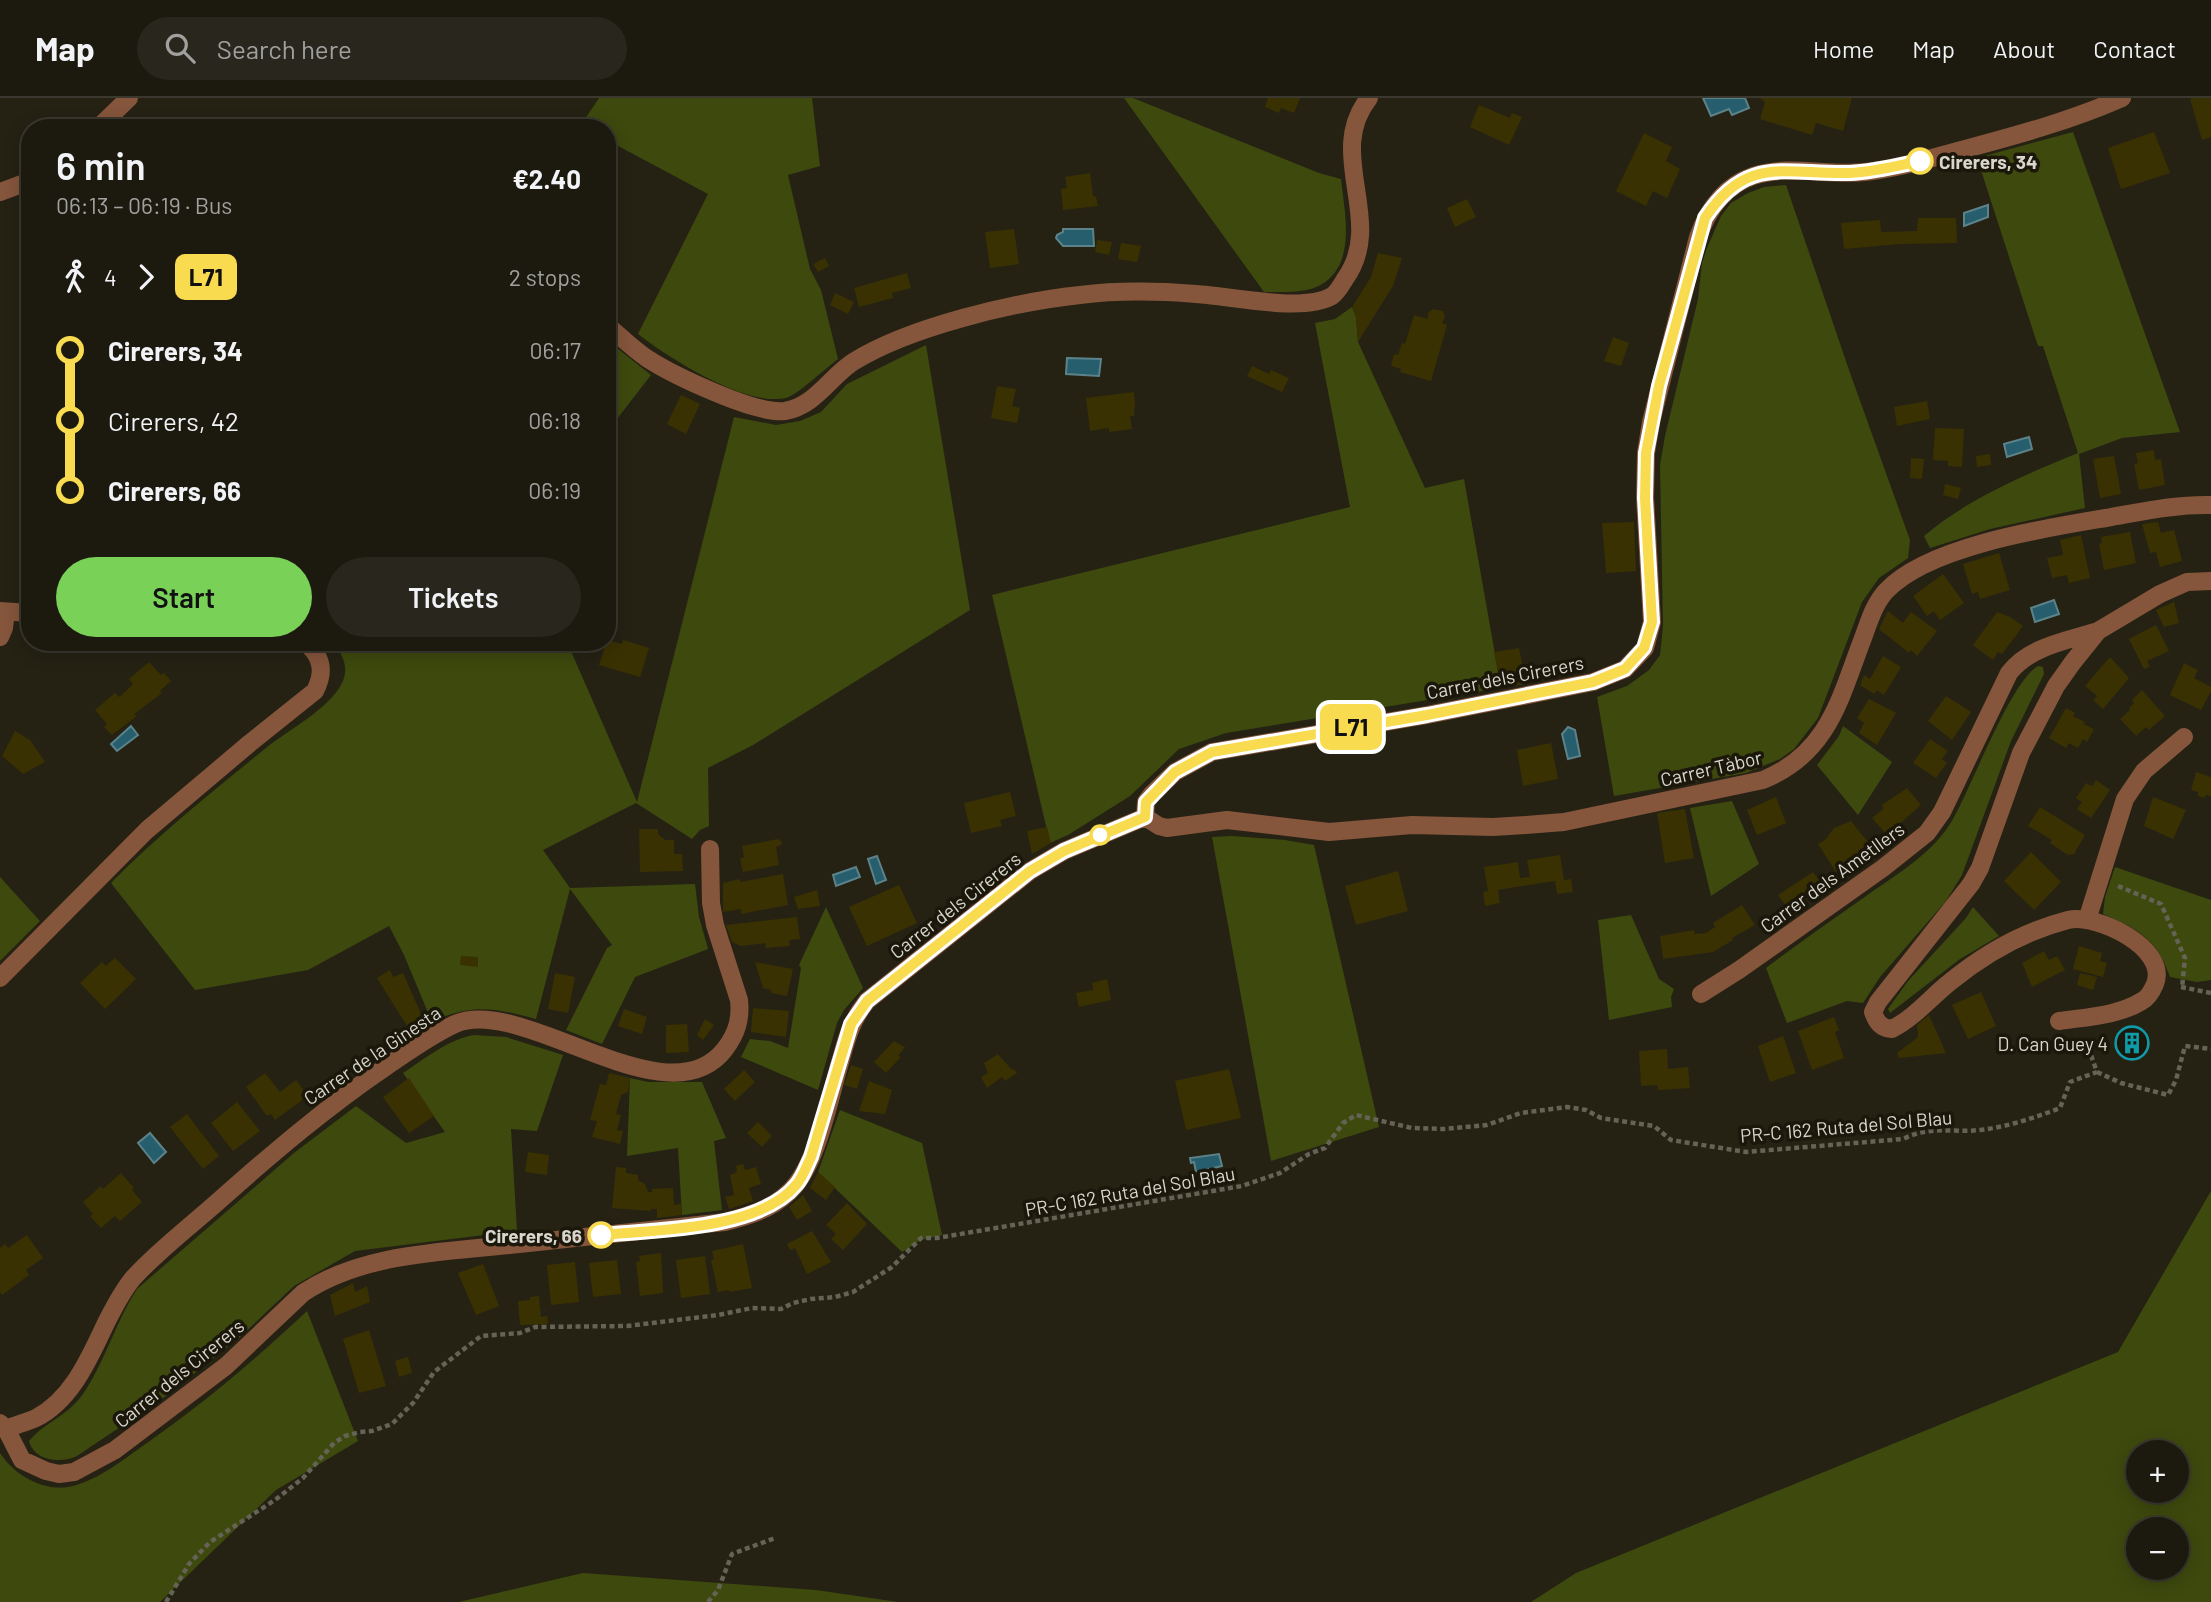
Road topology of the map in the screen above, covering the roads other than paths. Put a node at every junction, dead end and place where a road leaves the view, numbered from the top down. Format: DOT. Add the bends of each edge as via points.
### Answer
graph roads {
  1 [pos="129,98"];
  2 [pos="1368,98"];
  3 [pos="2122,98"];
  4 [pos="107,119"];
  5 [pos="21,184"];
  6 [pos="0,192"];
  7 [pos="616,332"];
  8 [pos="2211,505"];
  9 [pos="2211,582"];
  10 [pos="3,611"];
  11 [pos="21,612"];
  12 [pos="2098,631"];
  13 [pos="0,637"];
  14 [pos="313,651"];
  15 [pos="2184,737"];
  16 [pos="1145,817"];
  17 [pos="710,849"];
  18 [pos="2087,920"];
  19 [pos="0,978"];
  20 [pos="1701,993"];
  21 [pos="2059,1021"];
  22 [pos="3,1426"];
  1 -- 4 [label="street"];
  2 -- 7 [label="street" via="1352,132 1351,159 1362,231 1355,266 1333,296 1298,304 1141,291 1024,303 913,334 877,350 851,363 808,401 784,411 725,397 690,382 647,358"];
  3 -- 16 [label="street, Carrer dels Cirerers" via="2062,122 1920,161 1865,172 1777,169 1751,177 1717,200 1698,237 1651,422 1645,498 1652,622 1644,648 1625,669 1593,682 1212,752 1175,772 1146,802"];
  5 -- 6 [label="street"];
  8 -- 16 [label="street, Carrer Tàbor" via="2172,506 2011,537 1940,558 1901,578 1877,603 1847,686 1823,733 1791,766 1763,780 1564,822 1493,827 1412,825 1320,831 1227,820 1167,828"];
  9 -- 12 [label="street" via="2187,582 2172,588"];
  10 -- 11 [label="street"];
  10 -- 13 [label="street"];
  12 -- 18 [label="street" via="2038,718 1971,884 1878,1002 1875,1019 1892,1030 1953,979 2005,946 2051,925"];
  12 -- 20 [label="street, Carrer dels Ametllers" via="2028,654 2017,662 1927,833 1749,964"];
  14 -- 19 [label="street" via="321,672 316,691 147,830"];
  15 -- 18 [label="street" via="2134,785 2119,814"];
  16 -- 22 [label="street, Carrer dels Cirerers" via="1064,851 1030,871 867,1001 851,1024 803,1175 787,1195 763,1210 725,1222 358,1266 303,1293 226,1366 115,1450 74,1472 59,1474 22,1460"];
  17 -- 22 [label="street, Carrer de la Ginesta" via="715,925 740,1012 733,1038 713,1063 673,1071 642,1069 495,1020 470,1020 448,1028 303,1127 153,1260 127,1287 66,1392 37,1417"];
  18 -- 21 [label="street" via="2140,944 2155,964 2156,980 2142,1001 2107,1014"];
}
